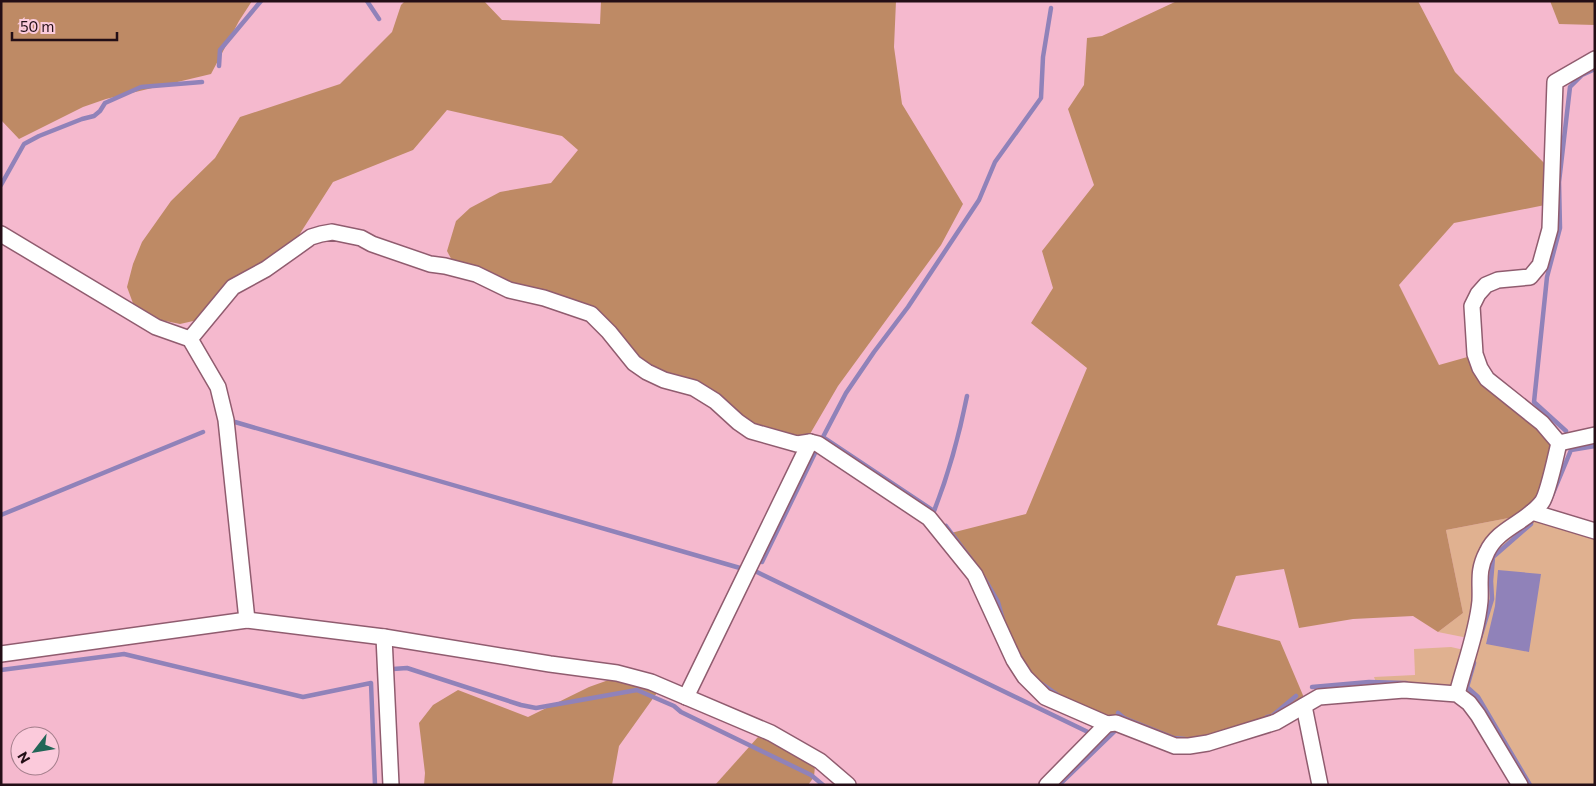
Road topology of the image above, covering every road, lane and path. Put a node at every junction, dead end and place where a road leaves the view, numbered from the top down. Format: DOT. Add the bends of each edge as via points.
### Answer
graph roads {
  1 [pos="1595,59"];
  2 [pos="1,234"];
  3 [pos="190,339"];
  4 [pos="1595,435"];
  5 [pos="810,442"];
  6 [pos="1559,443"];
  7 [pos="1532,512"];
  8 [pos="1595,531"];
  9 [pos="247,620"];
  10 [pos="384,637"];
  11 [pos="1,654"];
  12 [pos="1457,694"];
  13 [pos="686,696"];
  14 [pos="1304,706"];
  15 [pos="1116,724"];
  16 [pos="391,785"];
  17 [pos="848,785"];
  18 [pos="1047,785"];
  19 [pos="1320,785"];
  20 [pos="1520,785"];
  1 -- 6 [label="street" via="1555,82 1550,229 1540,265 1530,277 1498,280 1486,285 1472,306 1475,354 1480,368 1487,379 1542,423"];
  2 -- 3 [label="street" via="156,327"];
  3 -- 5 [label="street" via="232,287 266,270 311,237 332,232 361,238 430,264 476,274 509,290 591,314 634,363 647,372 694,388 751,431 797,444"];
  3 -- 9 [label="street" via="218,387 226,420"];
  4 -- 6 [label="street"];
  5 -- 13 [label="street"];
  5 -- 15 [label="street" via="818,444 929,518 975,575 1014,660 1025,677 1045,696"];
  6 -- 7 [label="street" via="1544,500"];
  7 -- 8 [label="street"];
  7 -- 12 [label="street" via="1496,537 1486,553 1479,576 1480,600 1475,627"];
  9 -- 10 [label="street"];
  9 -- 11 [label="street"];
  10 -- 13 [label="street" via="617,673"];
  10 -- 16 [label="street"];
  12 -- 14 [label="street" via="1404,690 1337,695 1318,697"];
  12 -- 20 [label="street" via="1478,715"];
  13 -- 17 [label="street" via="770,733 820,761"];
  14 -- 15 [label="street" via="1276,722 1189,746 1174,746"];
  14 -- 19 [label="street"];
  15 -- 18 [label="street"];
}
